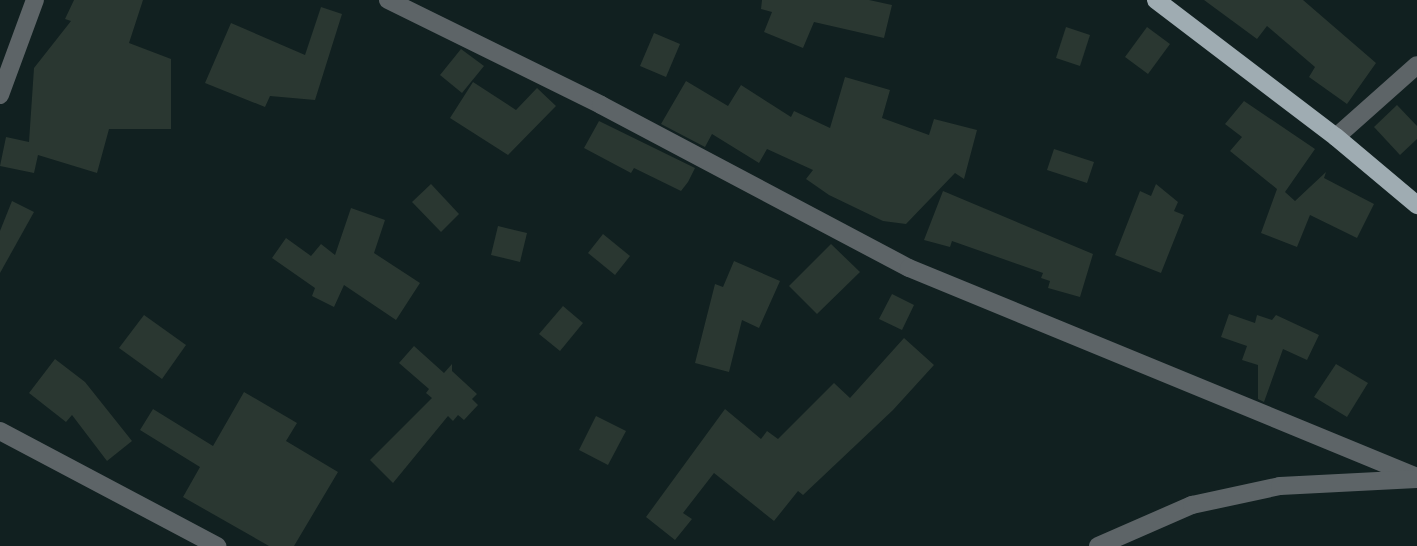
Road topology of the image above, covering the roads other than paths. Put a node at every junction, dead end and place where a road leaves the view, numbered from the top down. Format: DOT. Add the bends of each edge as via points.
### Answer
graph roads {
  1 [pos="35,0"];
  2 [pos="388,0"];
  3 [pos="1156,0"];
  4 [pos="1417,65"];
  5 [pos="0,95"];
  6 [pos="1336,136"];
  7 [pos="1417,205"];
  8 [pos="0,431"];
  9 [pos="1417,478"];
  10 [pos="1138,538"];
  11 [pos="217,546"];
  12 [pos="1098,546"];
  1 -- 5 [label="street"];
  2 -- 9 [label="street" via="601,105 909,268"];
  3 -- 6 [label="main road"];
  4 -- 6 [label="street"];
  6 -- 7 [label="main road"];
  8 -- 11 [label="street"];
  9 -- 10 [label="street" via="1280,486 1192,505"];
  10 -- 12 [label="street"];
}
